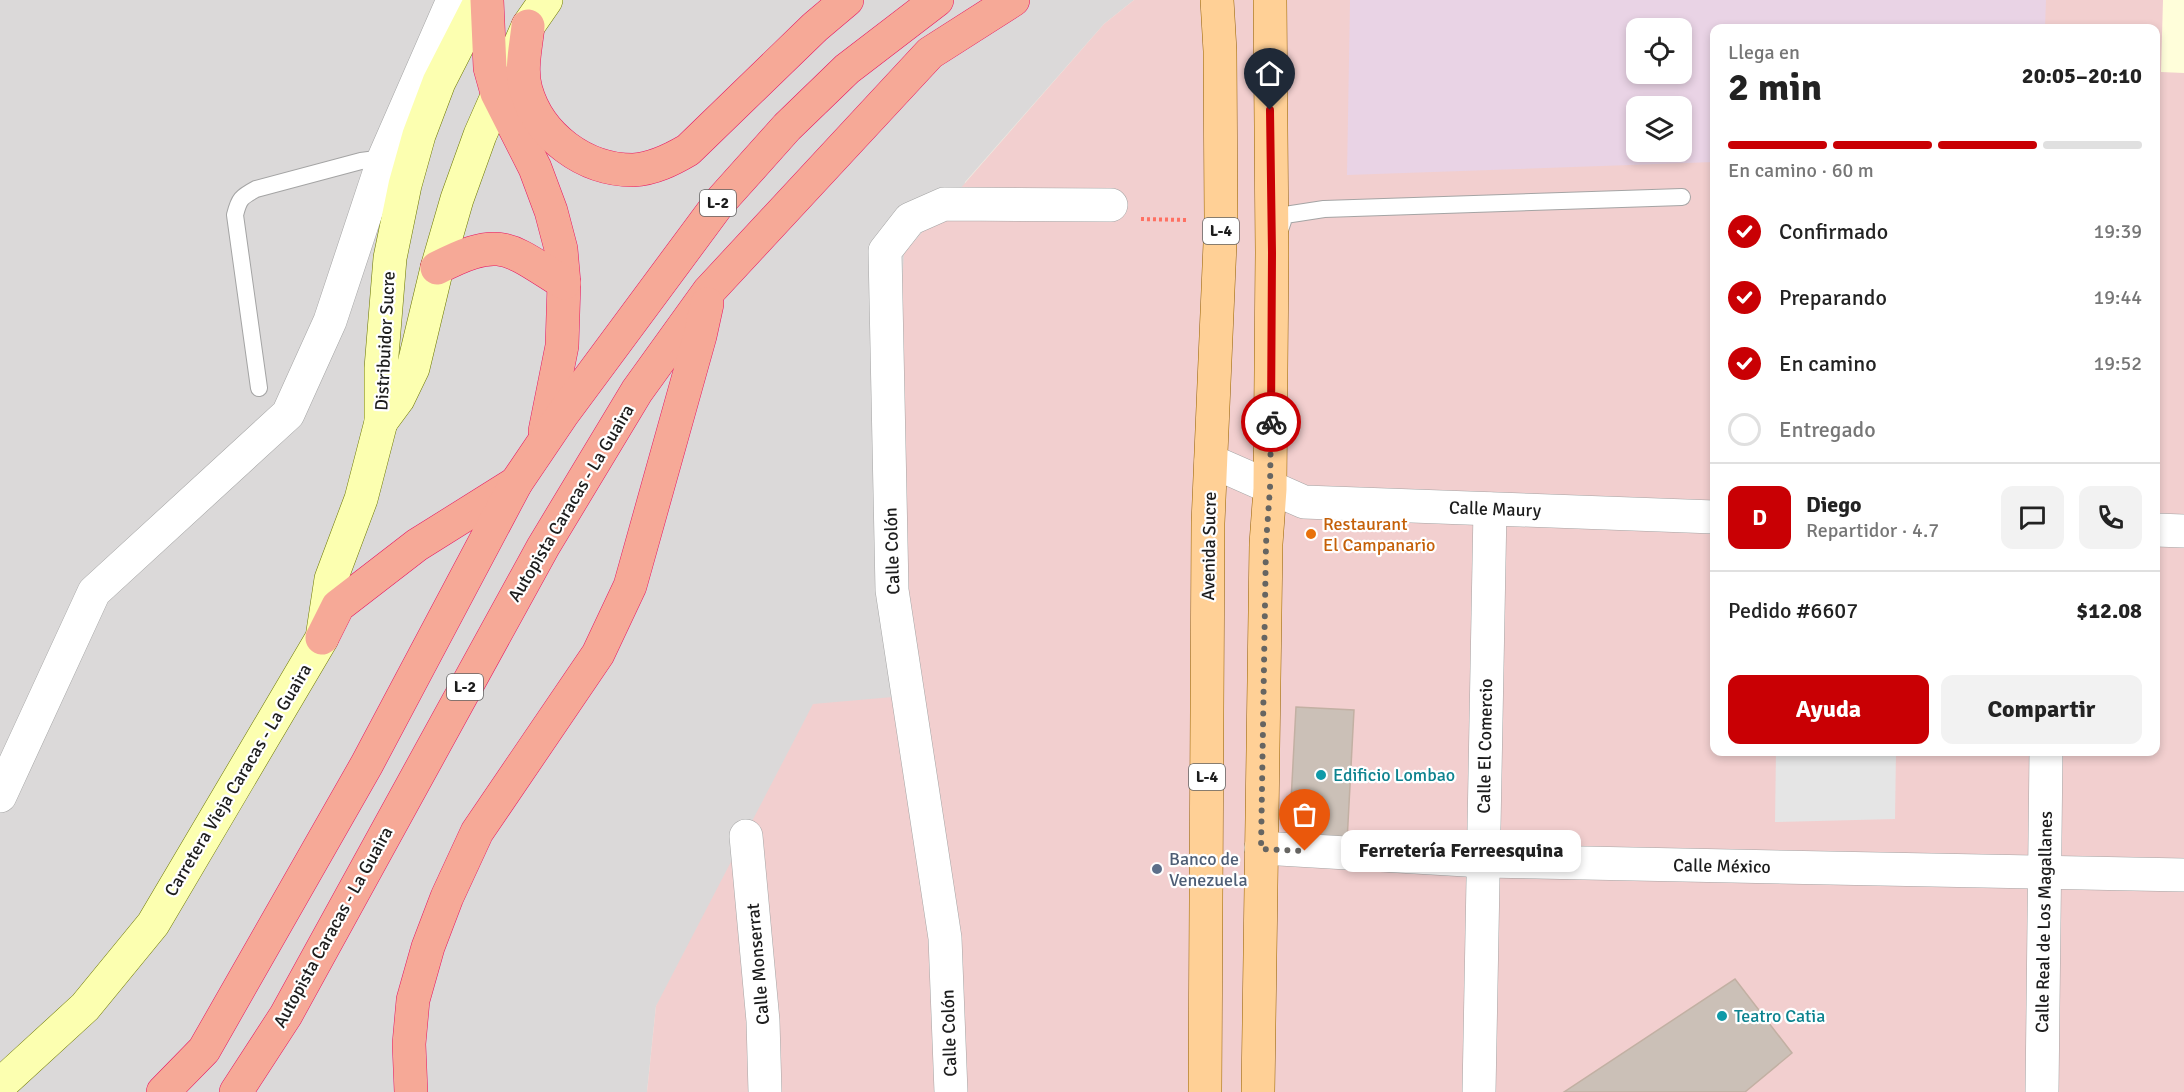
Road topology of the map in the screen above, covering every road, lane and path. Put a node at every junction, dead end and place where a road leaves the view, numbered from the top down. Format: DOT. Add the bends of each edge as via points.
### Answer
graph roads {
  1 [pos="453,0"];
  2 [pos="481,0"];
  3 [pos="487,0"];
  4 [pos="847,0"];
  5 [pos="937,0"];
  6 [pos="1013,0"];
  7 [pos="1217,0"];
  8 [pos="1270,0"];
  9 [pos="537,13"];
  10 [pos="497,93"];
  11 [pos="384,158"];
  12 [pos="1682,196"];
  13 [pos="1110,205"];
  14 [pos="1221,220"];
  15 [pos="1272,253"];
  16 [pos="437,268"];
  17 [pos="564,283"];
  18 [pos="709,291"];
  19 [pos="259,388"];
  20 [pos="381,422"];
  21 [pos="542,445"];
  22 [pos="1212,461"];
  23 [pos="516,483"];
  24 [pos="1270,489"];
  25 [pos="1490,509"];
  26 [pos="1710,517"];
  27 [pos="2160,530"];
  28 [pos="2184,531"];
  29 [pos="322,638"];
  30 [pos="2046,756"];
  31 [pos="0,796"];
  32 [pos="746,836"];
  33 [pos="1261,849"];
  34 [pos="1483,861"];
  35 [pos="2044,872"];
  36 [pos="2184,875"];
  37 [pos="0,1085"];
  38 [pos="163,1092"];
  39 [pos="236,1092"];
  40 [pos="411,1092"];
  41 [pos="765,1092"];
  42 [pos="951,1092"];
  43 [pos="1205,1092"];
  44 [pos="1258,1092"];
  45 [pos="1479,1092"];
  46 [pos="2042,1092"];
  1 -- 11 [label="street"];
  2 -- 20 [label="main road, Distribuidor Sucre" via="439,82 405,185 390,258"];
  3 -- 10 [label="highway" via="490,68"];
  4 -- 9 [label="highway" via="688,150 666,163 633,170 607,166 569,151 550,134 534,111 525,88 524,64"];
  5 -- 21 [label="highway, L-2" via="847,69 787,127 719,203"];
  6 -- 18 [label="highway, Autopista Caracas - La Guaira / L-2" via="930,52"];
  7 -- 14 [label="main road, Avenida Sucre / L-4"];
  8 -- 15 [label="main road"];
  9 -- 10 [label="main road, Distribuidor Sucre"];
  10 -- 16 [label="main road, Distribuidor Sucre" via="461,188"];
  10 -- 17 [label="highway" via="535,168 551,211 561,249"];
  11 -- 19 [label="lane" via="256,189 242,196 236,215"];
  11 -- 31 [label="street" via="330,321 288,414 94,592"];
  12 -- 15 [label="lane" via="1324,209 1285,215"];
  13 -- 14 [label="path" via="1116,219"];
  13 -- 42 [label="street, Calle Colón" via="944,204 909,219 885,251 892,590 945,938"];
  14 -- 22 [label="main road, Avenida Sucre / L-4"];
  15 -- 24 [label="main road"];
  16 -- 17 [label="highway" via="470,252 505,249"];
  16 -- 20 [label="main road, Distribuidor Sucre" via="413,368"];
  17 -- 21 [label="highway" via="562,346"];
  18 -- 39 [label="highway, Autopista Caracas - La Guaira / L-2" via="637,391 543,547 286,1015"];
  18 -- 40 [label="highway" via="630,586 598,654 477,832 428,946 413,1000 409,1044"];
  20 -- 29 [label="main road, Carretera Vieja Caracas - La Guaira" via="361,499 332,579"];
  21 -- 23 [label="highway, L-2"];
  22 -- 24 [label="street, Calle Maury"];
  22 -- 43 [label="main road, Avenida Sucre / L-4" via="1208,523"];
  23 -- 29 [label="highway" via="417,544 338,606"];
  23 -- 38 [label="highway, L-2" via="368,764 204,1050"];
  24 -- 25 [label="street, Calle Maury" via="1304,502"];
  24 -- 33 [label="main road"];
  25 -- 26 [label="street, Calle Maury"];
  25 -- 34 [label="street, Calle El Comercio"];
  27 -- 28 [label="street"];
  29 -- 37 [label="main road, Carretera Vieja Caracas - La Guaira" via="153,924 85,1007"];
  30 -- 35 [label="street, Calle Real de Los Magallanes"];
  32 -- 41 [label="street, Calle Monserrat" via="763,1021"];
  33 -- 34 [label="street, Calle México"];
  33 -- 44 [label="main road"];
  34 -- 35 [label="street, Calle México"];
  34 -- 45 [label="street, Calle El Comercio"];
  35 -- 36 [label="street, Calle México"];
  35 -- 46 [label="street, Calle Real de Los Magallanes"];
}
